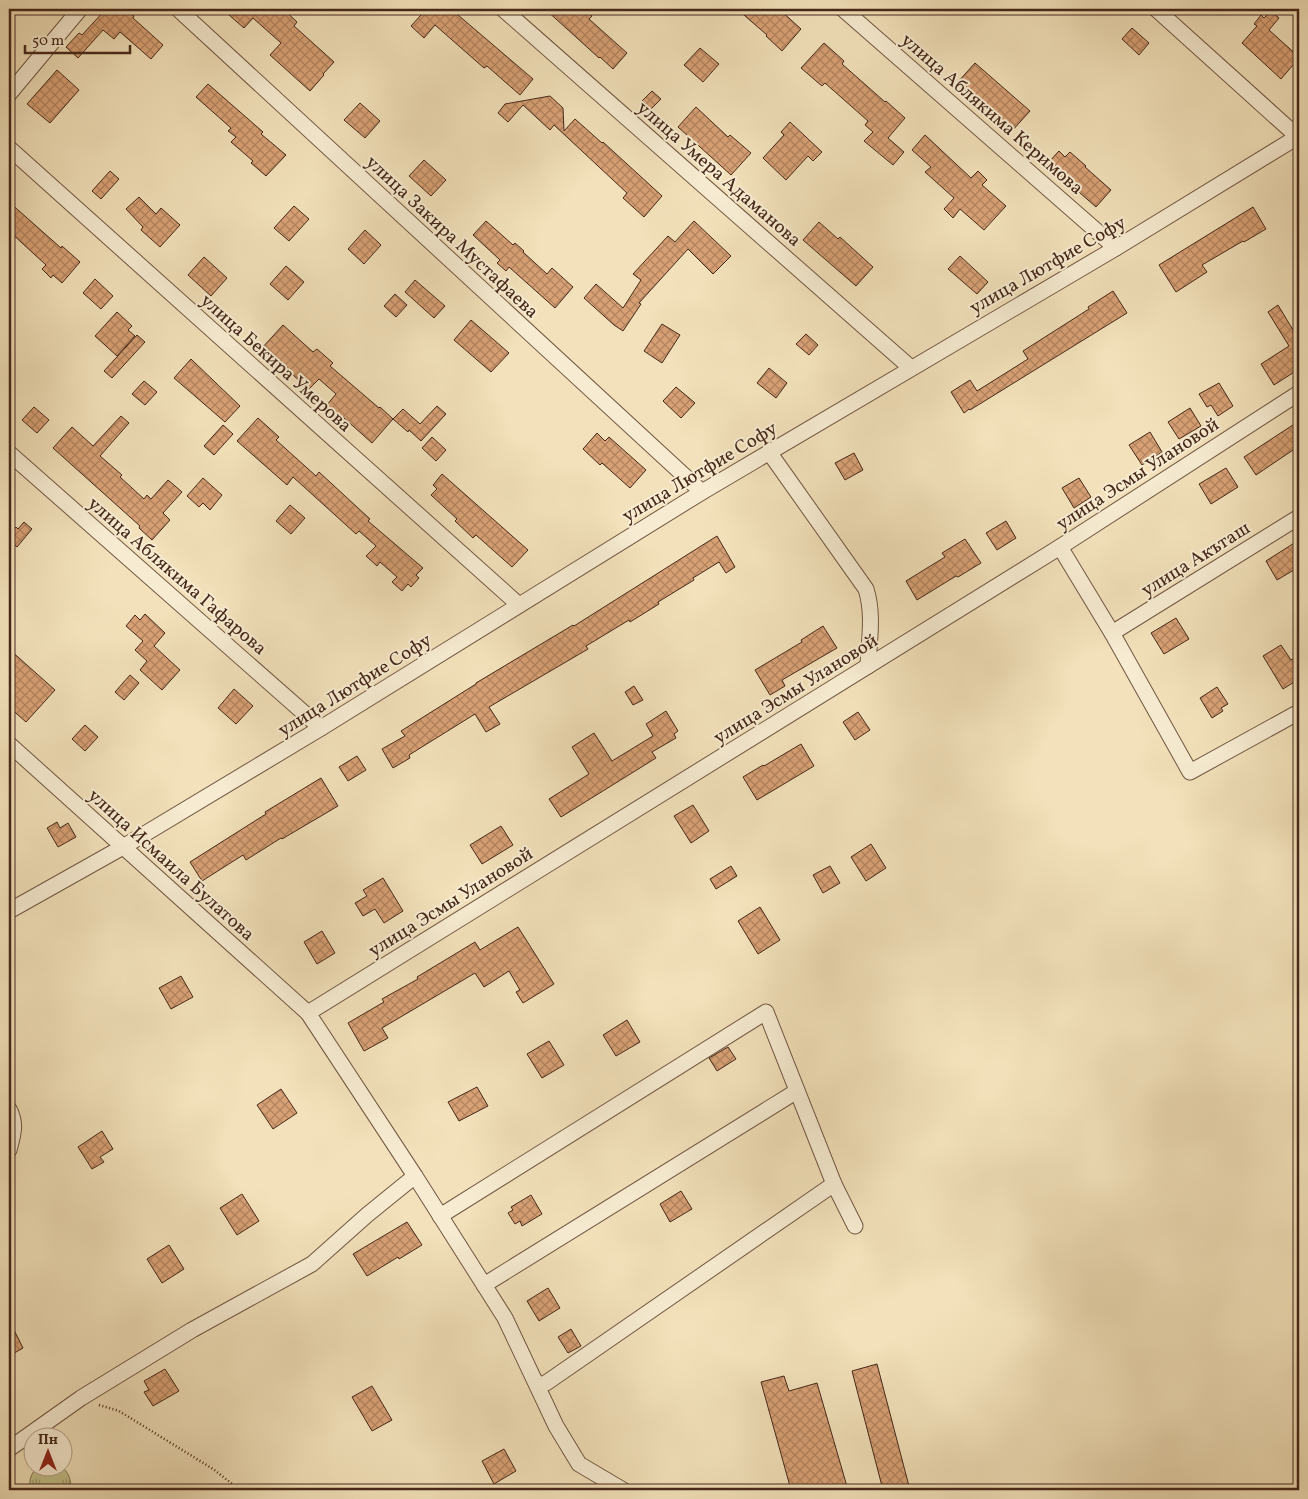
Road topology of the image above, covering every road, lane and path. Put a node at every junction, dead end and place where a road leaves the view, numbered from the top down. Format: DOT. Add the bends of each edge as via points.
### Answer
graph roads {
  1 [pos="80,9"];
  2 [pos="178,9"];
  3 [pos="502,9"];
  4 [pos="843,9"];
  5 [pos="1156,9"];
  6 [pos="9,94"];
  7 [pos="1299,136"];
  8 [pos="9,148"];
  9 [pos="1116,248"];
  10 [pos="911,368"];
  11 [pos="1299,392"];
  12 [pos="9,452"];
  13 [pos="769,452"];
  14 [pos="702,492"];
  15 [pos="1299,517"];
  16 [pos="1060,547"];
  17 [pos="519,605"];
  18 [pos="1112,634"];
  19 [pos="868,666"];
  20 [pos="1299,712"];
  21 [pos="321,728"];
  22 [pos="9,744"];
  23 [pos="123,847"];
  24 [pos="9,911"];
  25 [pos="308,1013"];
  26 [pos="798,1091"];
  27 [pos="9,1109"];
  28 [pos="9,1150"];
  29 [pos="415,1176"];
  30 [pos="834,1184"];
  31 [pos="440,1216"];
  32 [pos="856,1226"];
  33 [pos="484,1284"];
  34 [pos="537,1385"];
  35 [pos="81,1398"];
  36 [pos="9,1449"];
  37 [pos="240,1490"];
  38 [pos="623,1490"];
  1 -- 6 [label="street"];
  2 -- 14 [label="street, улица Закира Мустафаева"];
  3 -- 10 [label="street, улица Умера Адаманова"];
  4 -- 9 [label="street, улица Аблякима Керимова"];
  5 -- 7 [label="street"];
  7 -- 9 [label="street, улица Лютфие Софу"];
  8 -- 17 [label="street, улица Бекира Умерова"];
  9 -- 10 [label="street, улица Лютфие Софу"];
  10 -- 13 [label="street, улица Лютфие Софу"];
  11 -- 16 [label="street, улица Эсмы Улановой"];
  12 -- 21 [label="street, улица Аблякима Гафарова"];
  13 -- 14 [label="street, улица Лютфие Софу"];
  13 -- 19 [label="street" via="866,589 870,600"];
  14 -- 17 [label="street, улица Лютфие Софу"];
  15 -- 18 [label="street, улица Акъташ"];
  16 -- 18 [label="street"];
  16 -- 19 [label="street, улица Эсмы Улановой"];
  17 -- 21 [label="street, улица Лютфие Софу"];
  18 -- 20 [label="street" via="1190,772"];
  19 -- 25 [label="street, улица Эсмы Улановой"];
  21 -- 23 [label="street, улица Лютфие Софу"];
  22 -- 23 [label="street, улица Исмаила Булатова"];
  23 -- 24 [label="street, улица Лютфие Софу"];
  23 -- 25 [label="street, улица Исмаила Булатова"];
  25 -- 29 [label="street, улица Исмаила Булатова"];
  26 -- 30 [label="street"];
  26 -- 31 [label="street" via="766,1012"];
  26 -- 33 [label="street"];
  27 -- 28 [label="street" via="15,1131"];
  29 -- 31 [label="street, улица Исмаила Булатова"];
  29 -- 35 [label="street" via="312,1264 192,1330"];
  30 -- 32 [label="street"];
  30 -- 34 [label="street" via="546,1383"];
  31 -- 33 [label="street, улица Исмаила Булатова"];
  33 -- 34 [label="street, улица Исмаила Булатова" via="505,1318"];
  34 -- 38 [label="street, улица Исмаила Булатова" via="579,1464"];
  35 -- 36 [label="street"];
  35 -- 37 [label="path" via="118,1411 214,1469"];
}
